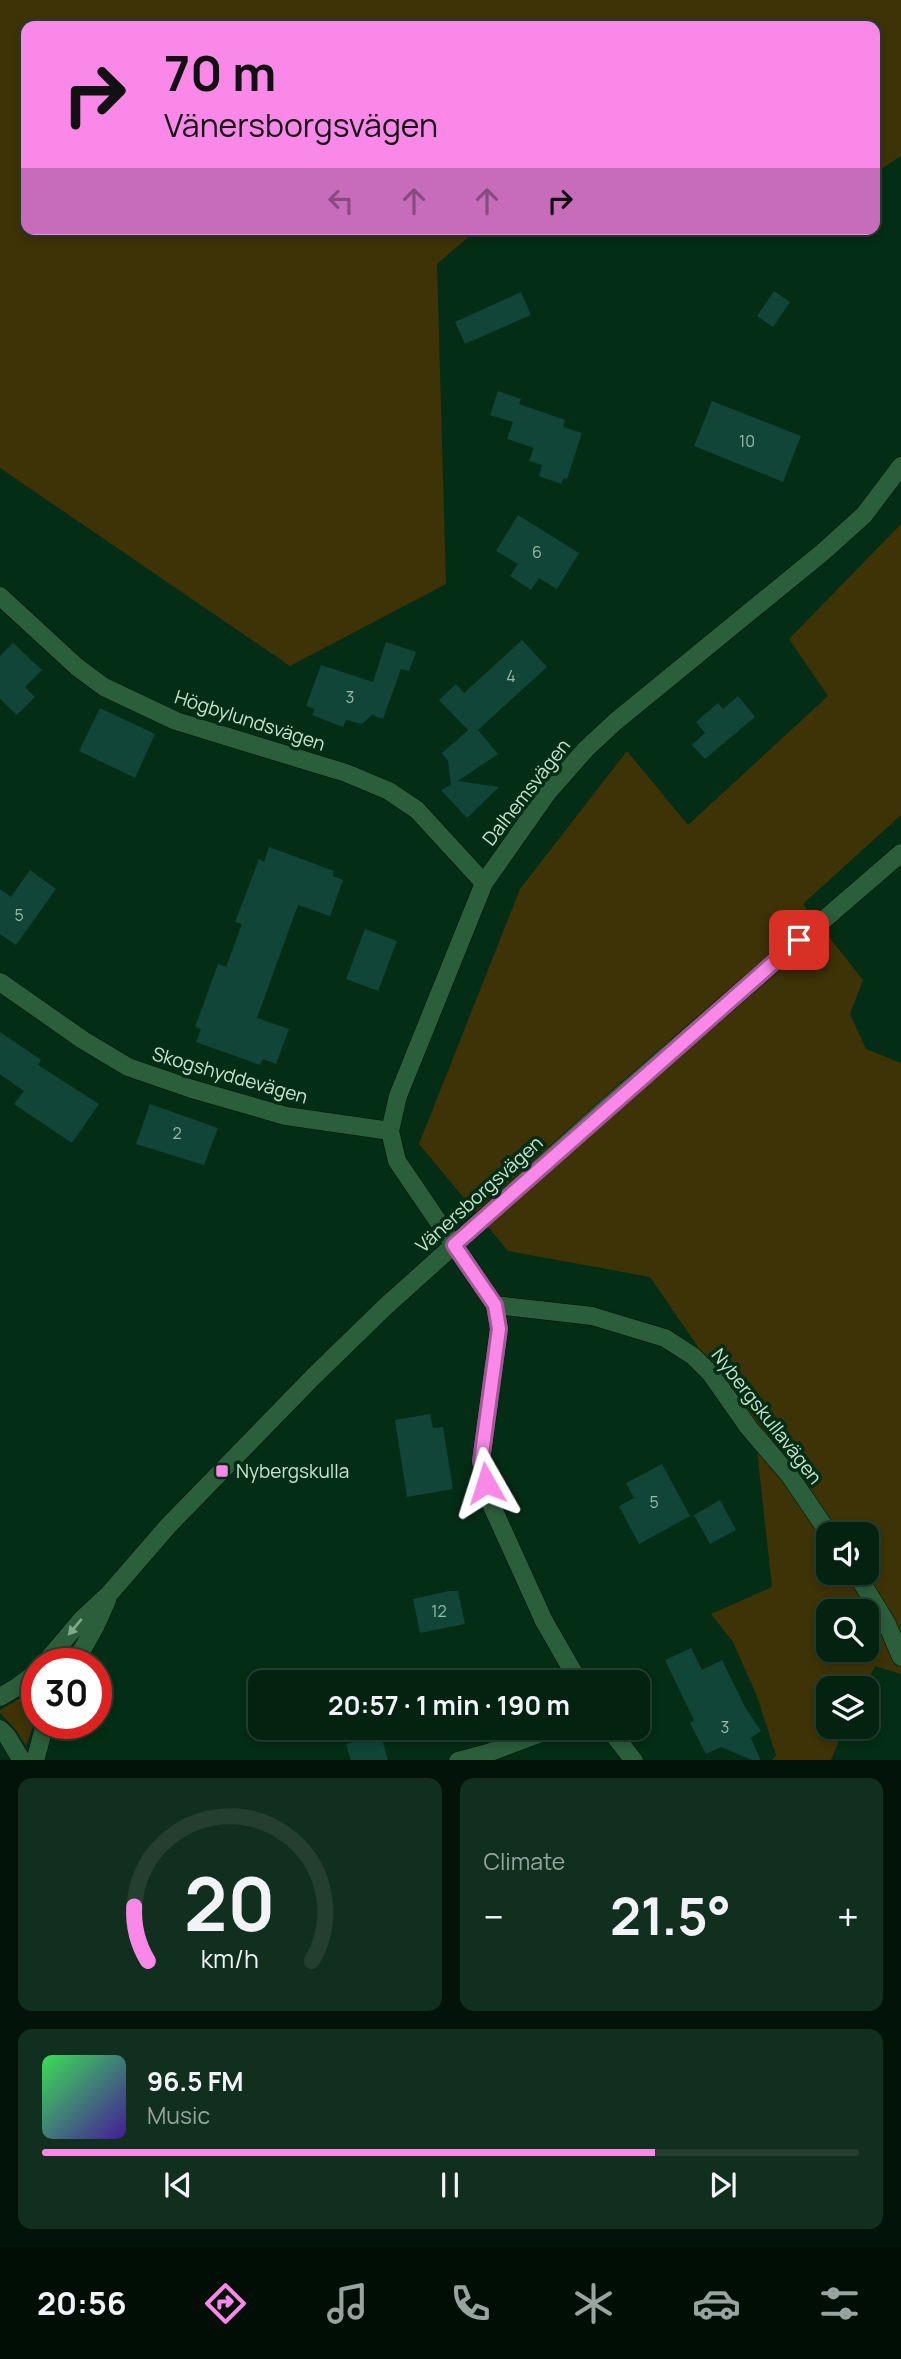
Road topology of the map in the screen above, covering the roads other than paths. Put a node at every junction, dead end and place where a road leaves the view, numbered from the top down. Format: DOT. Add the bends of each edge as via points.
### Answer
graph roads {
  1 [pos="901,466"];
  2 [pos="0,596"];
  3 [pos="901,853"];
  4 [pos="484,883"];
  5 [pos="0,982"];
  6 [pos="390,1131"];
  7 [pos="454,1245"];
  8 [pos="495,1305"];
  9 [pos="821,1522"];
  10 [pos="863,1585"];
  11 [pos="110,1593"];
  12 [pos="58,1648"];
  13 [pos="83,1648"];
  14 [pos="901,1657"];
  15 [pos="572,1670"];
  16 [pos="21,1684"];
  17 [pos="0,1696"];
  18 [pos="0,1729"];
  19 [pos="41,1739"];
  20 [pos="522,1740"];
  21 [pos="618,1740"];
  22 [pos="22,1760"];
  23 [pos="36,1760"];
  24 [pos="458,1760"];
  25 [pos="634,1760"];
  1 -- 4 [label="street, Dalhemsvägen" via="864,514 823,552 586,749 548,792"];
  2 -- 4 [label="street, Högbylundsvägen" via="104,687 176,721 346,773 388,791 417,810"];
  3 -- 7 [label="street, Vänersborgsvägen"];
  4 -- 6 [label="street, Dalhemsvägen" via="398,1096"];
  5 -- 6 [label="street, Skogshyddevägen" via="128,1067 286,1116"];
  6 -- 7 [label="street, Dalhemsvägen" via="397,1161"];
  7 -- 8 [label="street"];
  7 -- 11 [label="street, Vänersborgsvägen" via="313,1377 168,1526"];
  8 -- 9 [label="street, Nybergskullavägen" via="592,1316 665,1338 693,1356"];
  8 -- 15 [label="street" via="499,1329 481,1461 491,1504 544,1621"];
  10 -- 14 [label="street"];
  11 -- 12 [label="street, Vänersborgsvägen, one-way"];
  11 -- 13 [label="street, Vänersborgsvägen"];
  16 -- 17 [label="street"];
  18 -- 22 [label="street"];
  19 -- 23 [label="street"];
  20 -- 24 [label="street"];
  21 -- 25 [label="street"];
}
